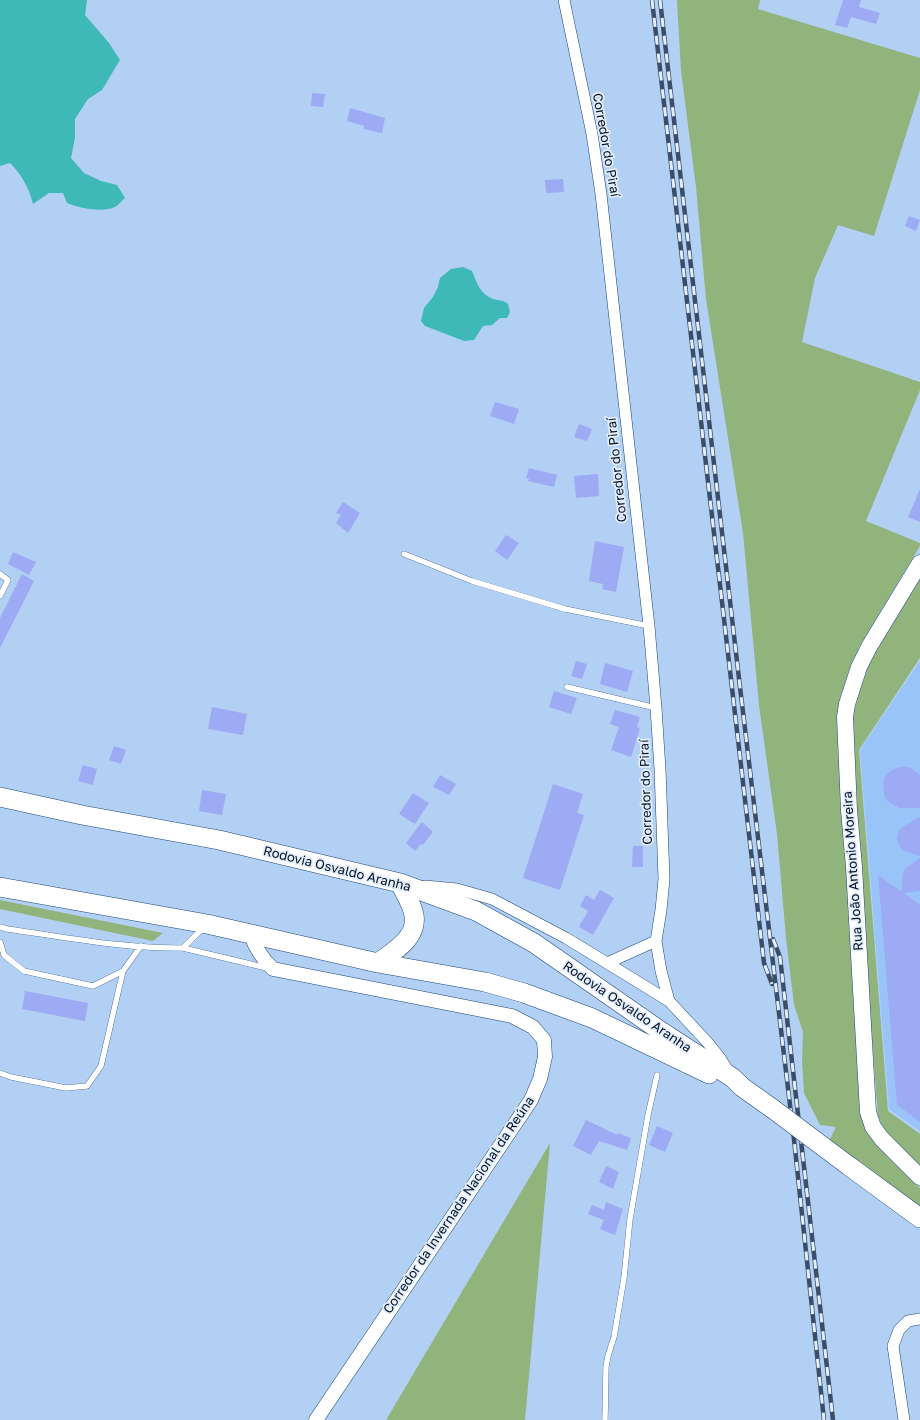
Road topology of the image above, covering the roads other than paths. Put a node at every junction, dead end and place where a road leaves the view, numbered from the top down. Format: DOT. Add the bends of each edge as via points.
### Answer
graph roads {
  1 [pos="564,0"];
  2 [pos="404,554"];
  3 [pos="920,563"];
  4 [pos="0,574"];
  5 [pos="0,596"];
  6 [pos="649,626"];
  7 [pos="567,687"];
  8 [pos="656,708"];
  9 [pos="0,797"];
  10 [pos="400,883"];
  11 [pos="0,887"];
  12 [pos="207,924"];
  13 [pos="0,927"];
  14 [pos="250,933"];
  15 [pos="656,941"];
  16 [pos="0,942"];
  17 [pos="141,946"];
  18 [pos="183,948"];
  19 [pos="378,962"];
  20 [pos="607,962"];
  21 [pos="273,969"];
  22 [pos="123,971"];
  23 [pos="669,1001"];
  24 [pos="0,1072"];
  25 [pos="657,1075"];
  26 [pos="738,1083"];
  27 [pos="920,1177"];
  28 [pos="920,1218"];
  29 [pos="920,1318"];
  30 [pos="316,1420"];
  31 [pos="605,1420"];
  32 [pos="904,1420"];
  1 -- 6 [label="street, Corredor do Piraí" via="592,134 601,194"];
  2 -- 6 [label="lane" via="472,580 565,610"];
  3 -- 27 [label="main road, Rua João Antonio Moreira" via="859,667 847,704 845,734 868,1112 873,1127 882,1140"];
  4 -- 5 [label="lane" via="8,580"];
  6 -- 8 [label="street, Corredor do Piraí"];
  7 -- 8 [label="lane"];
  8 -- 15 [label="street, Corredor do Piraí" via="664,879"];
  9 -- 10 [label="highway, Rodovia Osvaldo Aranha" via="220,840"];
  10 -- 19 [label="highway" via="414,915 413,929 404,944"];
  10 -- 20 [label="street" via="457,890 492,899"];
  10 -- 26 [label="highway, Rodovia Osvaldo Aranha" via="476,911 534,943"];
  11 -- 12 [label="highway, Rodovia Osvaldo Aranha"];
  12 -- 14 [label="highway, Rodovia Osvaldo Aranha"];
  12 -- 18 [label="lane"];
  13 -- 17 [label="lane"];
  14 -- 19 [label="highway, Rodovia Osvaldo Aranha"];
  14 -- 21 [label="street" via="256,948"];
  15 -- 20 [label="street"];
  15 -- 23 [label="street, Corredor do Piraí"];
  16 -- 22 [label="lane" via="4,955 24,971 94,986"];
  17 -- 18 [label="lane"];
  17 -- 22 [label="lane"];
  18 -- 21 [label="lane"];
  19 -- 26 [label="highway, Rodovia Osvaldo Aranha" via="485,982 524,993 592,1018 717,1078"];
  20 -- 23 [label="street"];
  21 -- 30 [label="street, Corredor da Invernada Nacional da Reúna" via="512,1016 533,1027 544,1040 545,1057 540,1079 531,1100"];
  22 -- 24 [label="lane" via="101,1066 87,1086 66,1088 11,1077"];
  23 -- 26 [label="street" via="720,1058"];
  25 -- 31 [label="lane" via="630,1219 614,1337 606,1367"];
  26 -- 28 [label="highway, Rodovia Osvaldo Aranha, bridge"];
  29 -- 32 [label="street" via="908,1321 899,1330 893,1346"];
}
